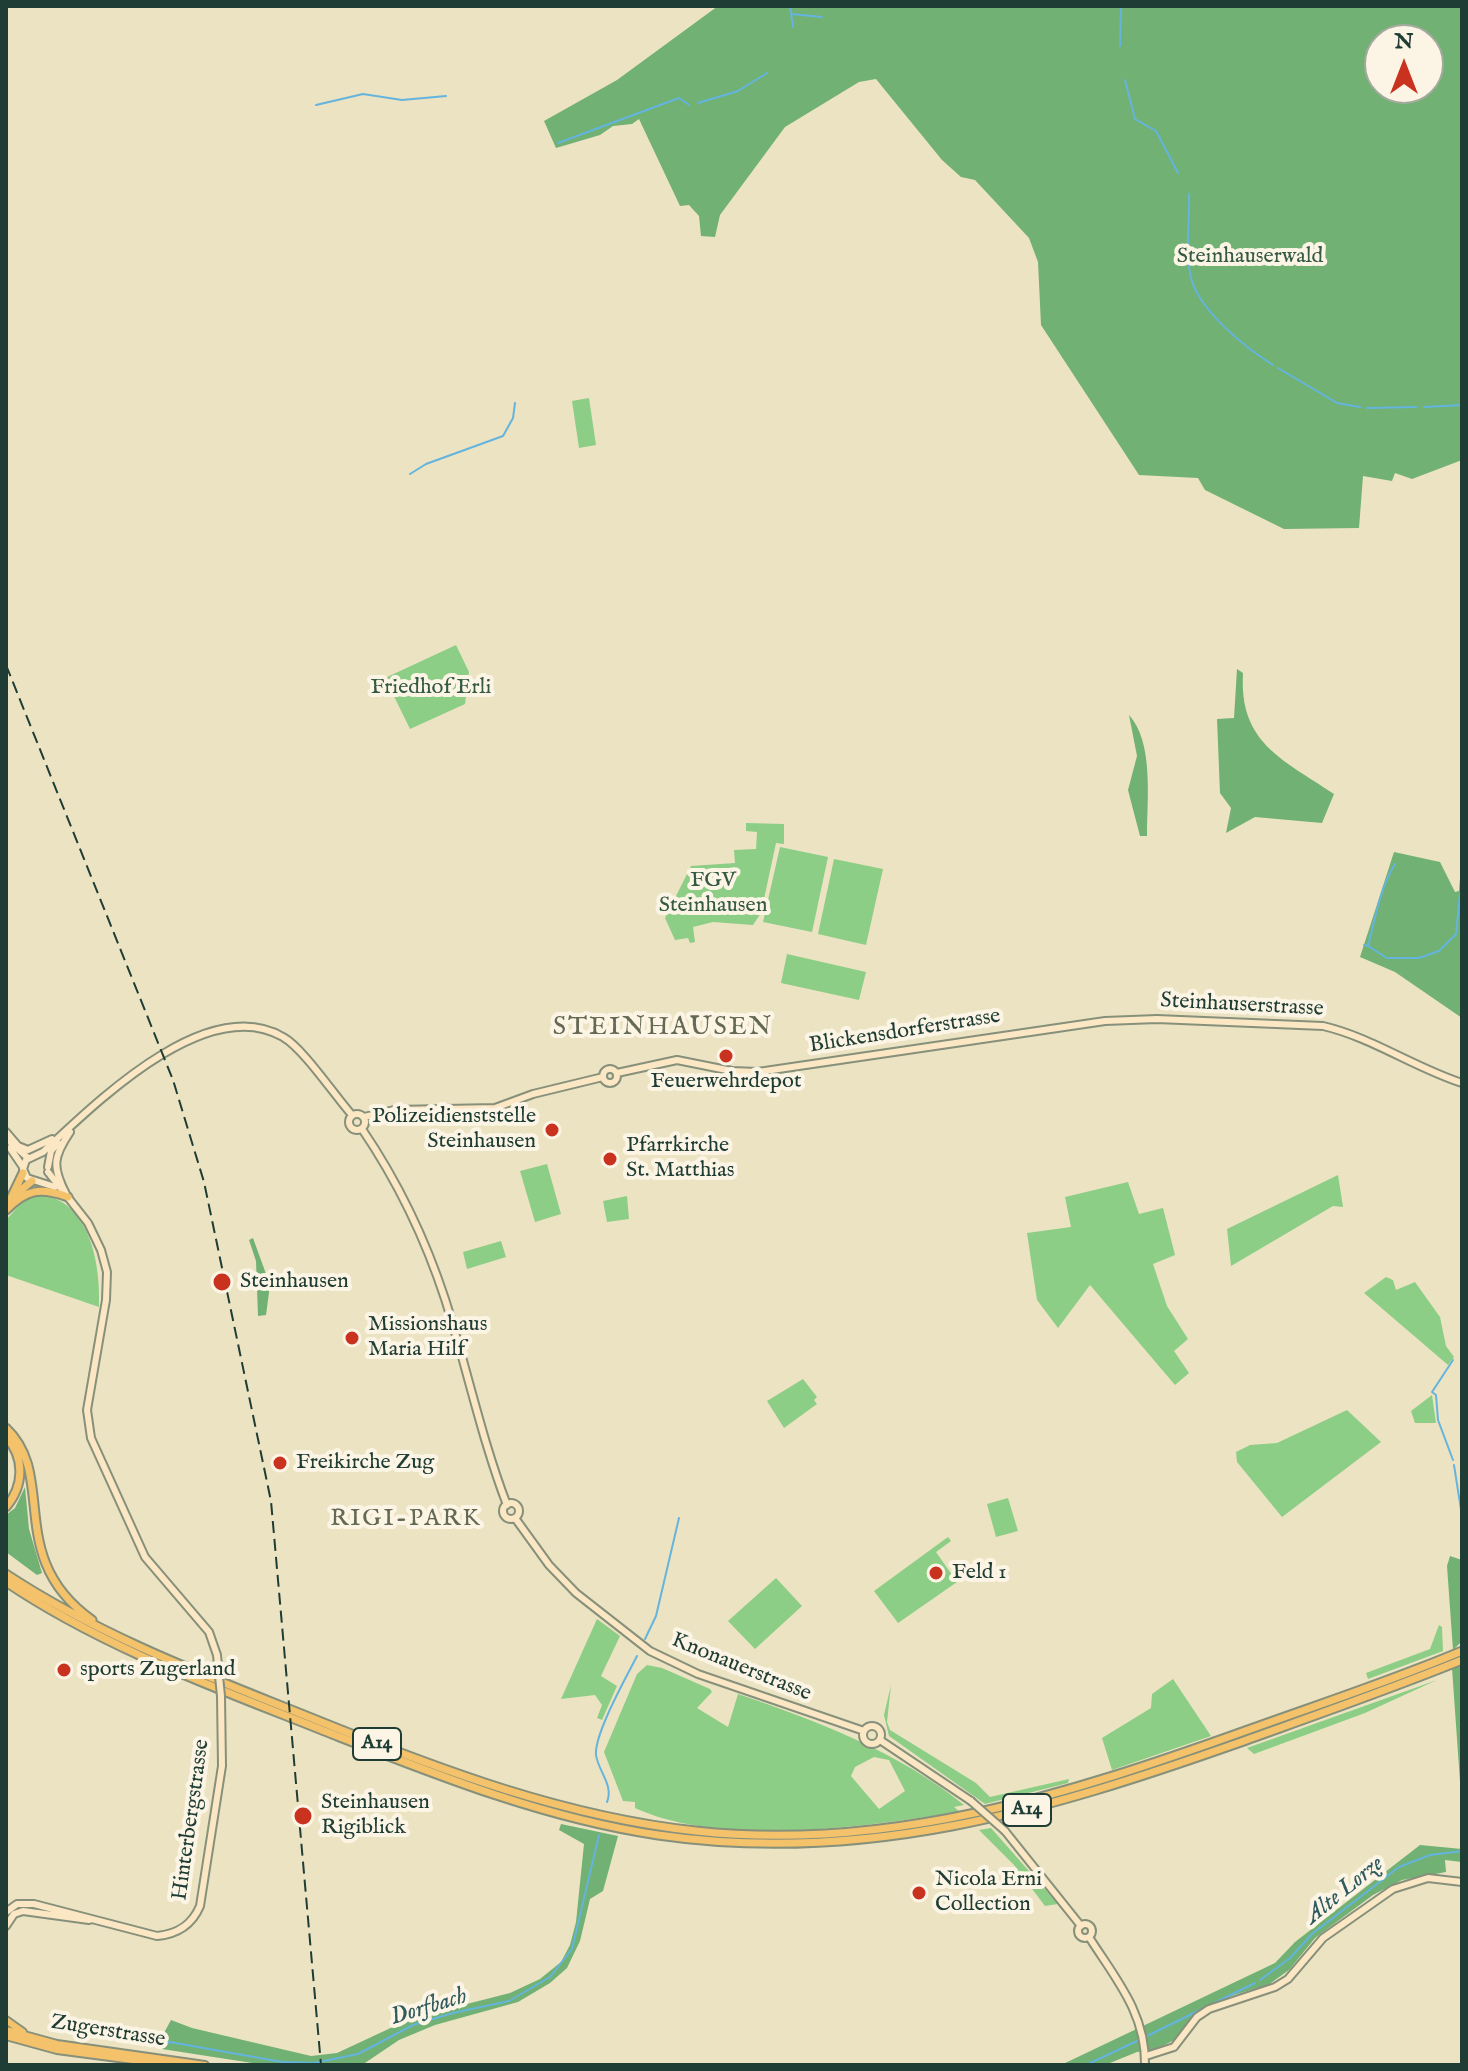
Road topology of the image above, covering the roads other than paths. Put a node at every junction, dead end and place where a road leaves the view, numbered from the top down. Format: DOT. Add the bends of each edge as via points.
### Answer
graph roads {
  1 [pos="1105,1021"];
  2 [pos="1462,1083"];
  3 [pos="352,1115"];
  4 [pos="364,1117"];
  5 [pos="70,1128"];
  6 [pos="362,1129"];
  7 [pos="6,1137"];
  8 [pos="37,1156"];
  9 [pos="28,1158"];
  10 [pos="48,1169"];
  11 [pos="23,1170"];
  12 [pos="36,1181"];
  13 [pos="58,1188"];
  14 [pos="13,1197"];
  15 [pos="68,1197"];
  16 [pos="6,1209"];
  17 [pos="6,1428"];
  18 [pos="6,1437"];
  19 [pos="6,1507"];
  20 [pos="6,1574"];
  21 [pos="6,1584"];
  22 [pos="116,1637"];
  23 [pos="1462,1651"];
  24 [pos="1462,1660"];
  25 [pos="864,1731"];
  26 [pos="880,1740"];
  27 [pos="1462,1882"];
  28 [pos="8,1910"];
  29 [pos="89,1920"];
  30 [pos="6,1926"];
  31 [pos="6,2020"];
  32 [pos="6,2036"];
  33 [pos="92,2050"];
  34 [pos="1145,2053"];
  35 [pos="171,2065"];
  36 [pos="205,2065"];
  37 [pos="1145,2065"];
  1 -- 2 [label="street, Steinhauserstrasse" via="1315,1025 1349,1034"];
  1 -- 4 [label="street, Blickensdorferstrasse" via="758,1072 677,1060 617,1073 612,1083 603,1077 495,1108 394,1110"];
  3 -- 4 [label="street"];
  3 -- 5 [label="street" via="289,1041 257,1028 217,1032 171,1051 123,1080"];
  3 -- 6 [label="street, Knonauerstrasse" via="350,1126"];
  4 -- 6 [label="street"];
  5 -- 7 [label="street" via="34,1149"];
  5 -- 8 [label="street"];
  5 -- 10 [label="street" via="51,1151"];
  5 -- 15 [label="street" via="54,1167"];
  6 -- 25 [label="street, Knonauerstrasse" via="395,1181 433,1265 507,1505 505,1516 515,1518 576,1593 650,1651 698,1674"];
  7 -- 9 [label="street"];
  7 -- 11 [label="street"];
  8 -- 9 [label="street"];
  8 -- 10 [label="street, Hinterbergstrasse"];
  9 -- 11 [label="street"];
  10 -- 12 [label="street"];
  10 -- 13 [label="street, Hinterbergstrasse"];
  11 -- 12 [label="street"];
  11 -- 14 [label="highway"];
  12 -- 13 [label="street, Hinterbergstrasse"];
  12 -- 14 [label="highway"];
  13 -- 15 [label="street, Hinterbergstrasse"];
  14 -- 16 [label="highway"];
  15 -- 16 [label="highway" via="38,1189"];
  15 -- 29 [label="street, Hinterbergstrasse, bridge" via="88,1223 107,1272 87,1410 91,1438 145,1557 209,1632 221,1696 222,1766 196,1916 177,1932 157,1936"];
  17 -- 22 [label="highway" via="25,1457 36,1537 49,1574 71,1603"];
  18 -- 19 [label="highway" via="20,1470 18,1487"];
  20 -- 22 [label="highway, A14"];
  21 -- 24 [label="highway, A14" via="127,1650 504,1797 638,1832 750,1844 884,1839 1024,1811 1179,1763"];
  22 -- 23 [label="highway, A14" via="376,1744 515,1793 654,1826 788,1836 912,1827 1051,1795 1212,1743"];
  25 -- 26 [label="street" via="870,1743"];
  25 -- 26 [label="street" via="877,1727"];
  26 -- 34 [label="street, bridge" via="971,1801 1005,1831 1081,1926 1090,1927 1089,1937 1139,2022"];
  27 -- 34 [label="street" via="1422,1879 1393,1889 1323,1938 1288,1979 1209,2009 1174,2047"];
  28 -- 29 [label="street, Hinterbergstrasse" via="34,1904"];
  29 -- 30 [label="street, Hinterbergstrasse" via="23,1911"];
  31 -- 33 [label="main road" via="22,2032"];
  32 -- 33 [label="main road, Zugerstrasse"];
  32 -- 35 [label="main road, Zugerstrasse" via="57,2050"];
  33 -- 36 [label="main road, Zugerstrasse"];
  34 -- 37 [label="street"];
}
